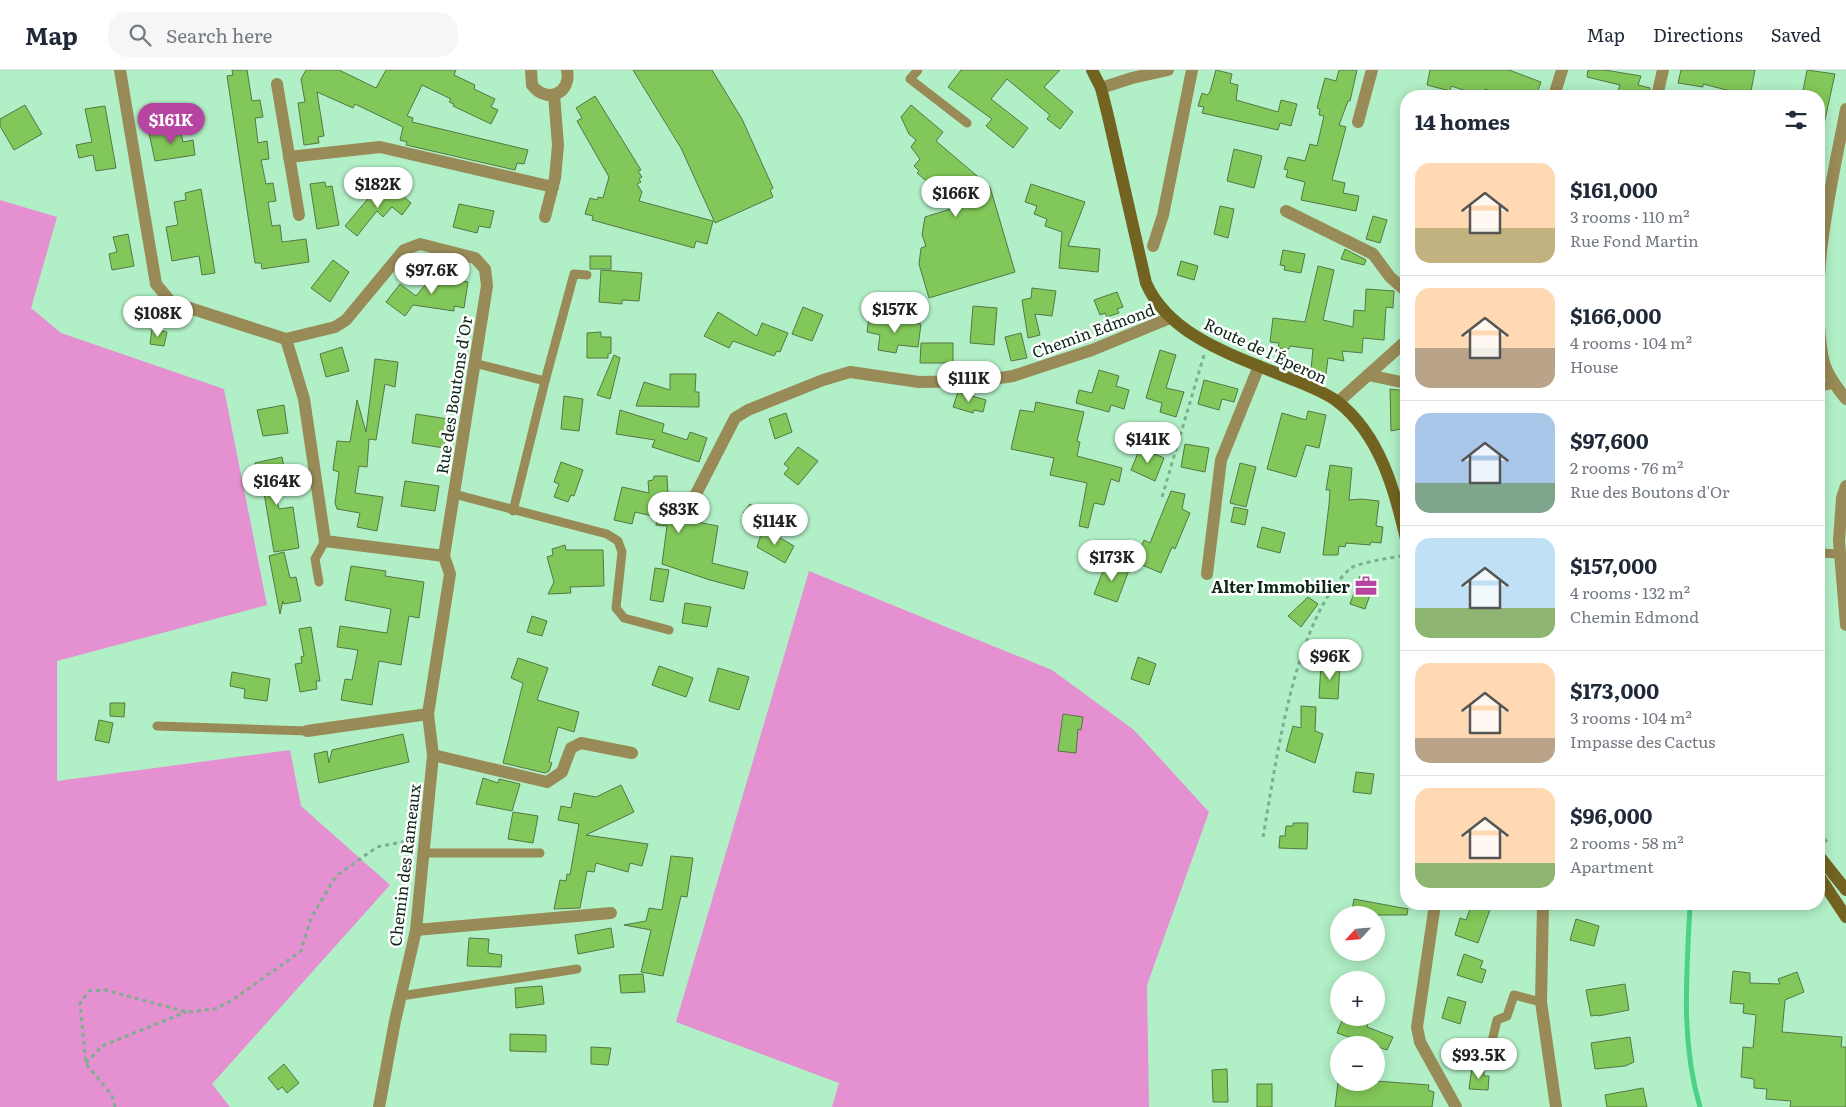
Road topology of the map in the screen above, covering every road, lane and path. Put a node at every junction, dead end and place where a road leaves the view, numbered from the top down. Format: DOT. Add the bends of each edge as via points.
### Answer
graph roads {
  1 [pos="120,70"];
  2 [pos="532,70"];
  3 [pos="567,70"];
  4 [pos="918,70"];
  5 [pos="1092,70"];
  6 [pos="1168,70"];
  7 [pos="1192,70"];
  8 [pos="1372,70"];
  9 [pos="1562,70"];
  10 [pos="1663,70"];
  11 [pos="277,84"];
  12 [pos="1101,88"];
  13 [pos="1558,90"];
  14 [pos="1658,90"];
  15 [pos="554,95"];
  16 [pos="1846,109"];
  17 [pos="1358,122"];
  18 [pos="967,123"];
  19 [pos="289,157"];
  20 [pos="552,186"];
  21 [pos="1825,207"];
  22 [pos="1286,211"];
  23 [pos="299,215"];
  24 [pos="545,217"];
  25 [pos="1153,246"];
  26 [pos="587,275"];
  27 [pos="1400,286"];
  28 [pos="1170,318"];
  29 [pos="286,338"];
  30 [pos="1208,342"];
  31 [pos="1400,346"];
  32 [pos="474,362"];
  33 [pos="1825,363"];
  34 [pos="1259,366"];
  35 [pos="1368,375"];
  36 [pos="545,381"];
  37 [pos="1400,382"];
  38 [pos="1835,384"];
  39 [pos="1825,386"];
  40 [pos="1846,398"];
  41 [pos="1338,402"];
  42 [pos="1846,486"];
  43 [pos="454,494"];
  44 [pos="696,494"];
  45 [pos="1162,497"];
  46 [pos="513,511"];
  47 [pos="1400,514"];
  48 [pos="325,541"];
  49 [pos="1825,553"];
  50 [pos="1840,554"];
  51 [pos="444,556"];
  52 [pos="1400,556"];
  53 [pos="1207,574"];
  54 [pos="319,582"];
  55 [pos="1846,625"];
  56 [pos="669,630"];
  57 [pos="428,714"];
  58 [pos="157,726"];
  59 [pos="307,731"];
  60 [pos="632,753"];
  61 [pos="433,754"];
  62 [pos="424,836"];
  63 [pos="1263,837"];
  64 [pos="423,853"];
  65 [pos="540,853"];
  66 [pos="1825,864"];
  67 [pos="1825,885"];
  68 [pos="1846,890"];
  69 [pos="1434,910"];
  70 [pos="1543,910"];
  71 [pos="611,913"];
  72 [pos="1846,917"];
  73 [pos="416,930"];
  74 [pos="577,970"];
  75 [pos="401,996"];
  76 [pos="1541,1002"];
  77 [pos="187,1012"];
  78 [pos="1493,1038"];
  79 [pos="86,1064"];
  80 [pos="116,1107"];
  81 [pos="379,1107"];
  82 [pos="1456,1107"];
  83 [pos="1556,1107"];
  1 -- 29 [label="street" via="156,284 171,302"];
  2 -- 15 [label="street" via="530,78 536,90 548,96"];
  3 -- 15 [label="street" via="565,88"];
  4 -- 18 [label="lane" via="910,79"];
  5 -- 12 [label="main road, Route de l'Éperon"];
  6 -- 12 [label="street"];
  7 -- 25 [label="street" via="1163,215"];
  8 -- 17 [label="street"];
  9 -- 13 [label="street"];
  10 -- 14 [label="street"];
  11 -- 19 [label="street"];
  12 -- 28 [label="main road, Route de l'Éperon" via="1146,283 1159,307"];
  15 -- 20 [label="street" via="558,145"];
  16 -- 21 [label="street"];
  19 -- 20 [label="street" via="380,147"];
  19 -- 23 [label="street"];
  20 -- 24 [label="street"];
  22 -- 27 [label="street" via="1373,254"];
  26 -- 36 [label="lane" via="574,274"];
  28 -- 30 [label="main road, Route de l'Éperon"];
  28 -- 44 [label="street, Chemin Edmond" via="1092,350 1013,376 980,382 919,382 850,372 823,380 735,418"];
  29 -- 32 [label="street, Rue des Boutons d'Or" via="335,327 346,320 404,250 420,244 475,258 485,269 487,286"];
  29 -- 48 [label="street" via="304,399"];
  30 -- 34 [label="main road, Route de l'Éperon"];
  30 -- 45 [label="path"];
  31 -- 35 [label="street"];
  32 -- 36 [label="lane"];
  32 -- 43 [label="street, Rue des Boutons d'Or"];
  33 -- 38 [label="street"];
  34 -- 41 [label="main road, Route de l'Éperon" via="1309,386"];
  34 -- 53 [label="street" via="1221,460"];
  35 -- 37 [label="street"];
  35 -- 41 [label="street"];
  36 -- 46 [label="lane"];
  38 -- 39 [label="lane"];
  38 -- 40 [label="street"];
  41 -- 47 [label="main road, Route de l'Éperon" via="1375,447"];
  42 -- 50 [label="street" via="1842,498"];
  43 -- 46 [label="lane"];
  43 -- 51 [label="street, Rue des Boutons d'Or"];
  46 -- 56 [label="lane" via="607,534 618,541 622,552 616,608 624,618"];
  48 -- 51 [label="street"];
  48 -- 54 [label="lane" via="315,559"];
  49 -- 50 [label="lane"];
  50 -- 55 [label="street"];
  51 -- 57 [label="street, Rue des Boutons d'Or" via="450,574"];
  52 -- 63 [label="path" via="1352,567 1324,602 1296,674"];
  57 -- 59 [label="street"];
  57 -- 61 [label="street, Chemin des Rameaux"];
  58 -- 59 [label="lane"];
  60 -- 61 [label="street" via="581,743 571,748 562,772 547,782"];
  61 -- 62 [label="street, Chemin des Rameaux"];
  62 -- 64 [label="street, Chemin des Rameaux"];
  62 -- 77 [label="path" via="377,847 336,876 311,918 301,951 234,999 215,1009"];
  64 -- 65 [label="lane"];
  64 -- 73 [label="street, Chemin des Rameaux"];
  66 -- 68 [label="main road"];
  67 -- 72 [label="main road"];
  69 -- 82 [label="street" via="1417,1027 1420,1042"];
  70 -- 76 [label="street"];
  71 -- 73 [label="street"];
  73 -- 75 [label="street, Chemin des Rameaux"];
  74 -- 75 [label="lane"];
  75 -- 81 [label="street, Chemin des Rameaux"];
  76 -- 78 [label="lane" via="1514,995 1507,1016 1497,1020"];
  76 -- 83 [label="street"];
  77 -- 79 [label="path" via="102,1046"];
  77 -- 79 [label="path" via="105,990 89,991 80,1003"];
  79 -- 80 [label="path" via="112,1095"];
}
